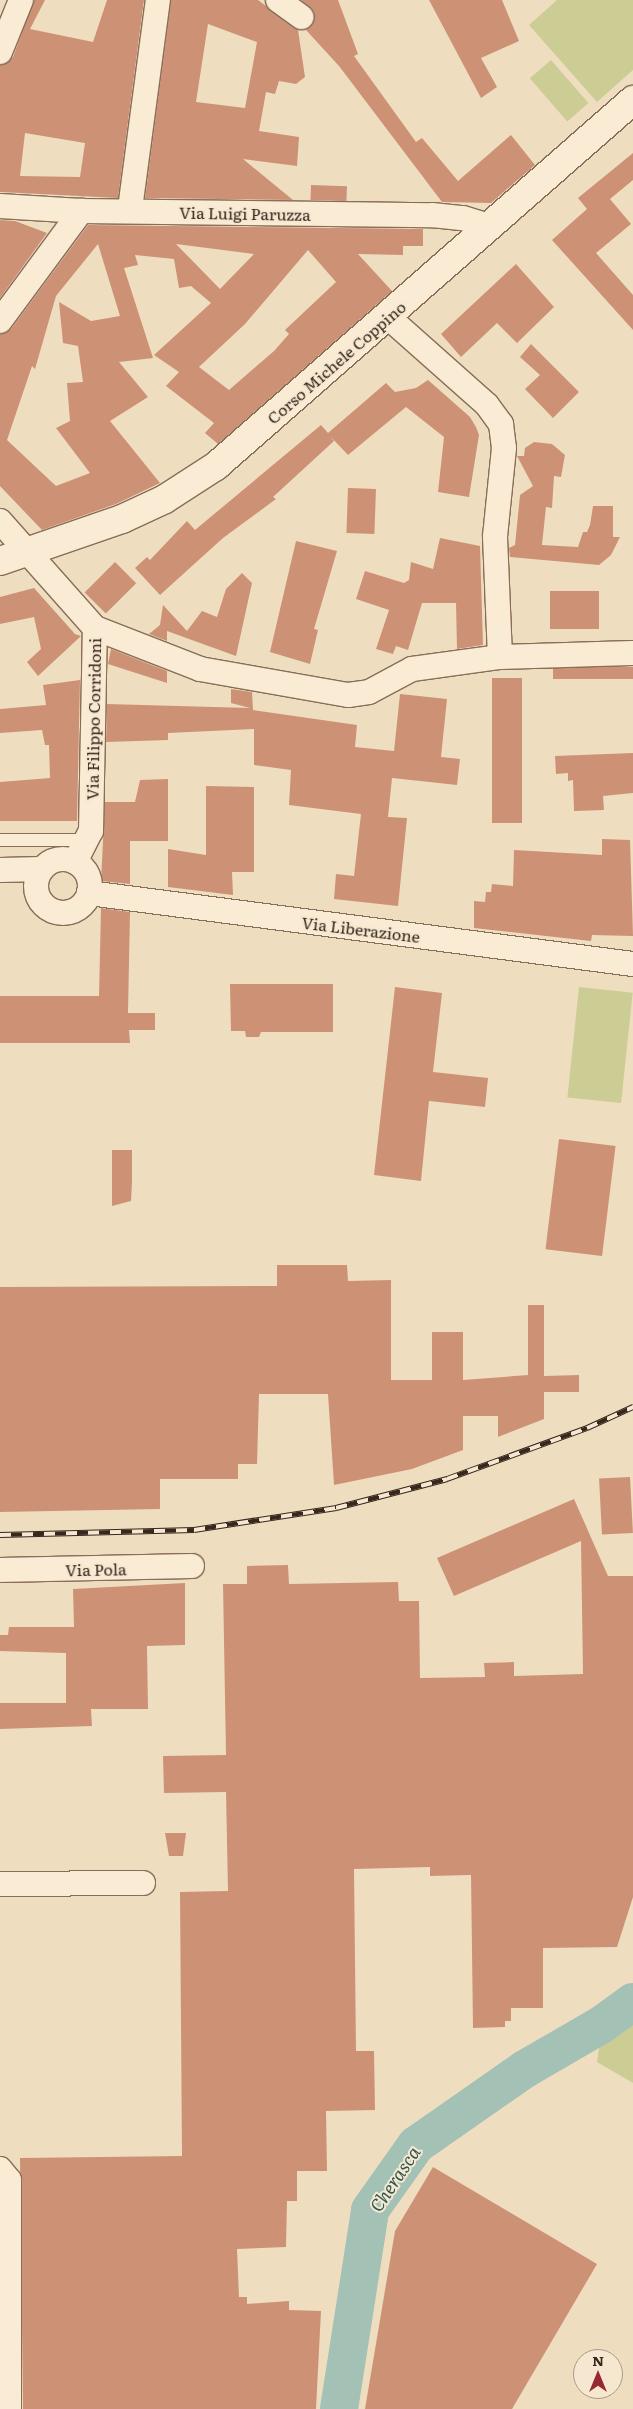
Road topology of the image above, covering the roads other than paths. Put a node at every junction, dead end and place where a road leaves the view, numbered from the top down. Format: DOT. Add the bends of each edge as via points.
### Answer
graph roads {
  1 [pos="158,0"];
  2 [pos="278,0"];
  3 [pos="17,8"];
  4 [pos="302,18"];
  5 [pos="0,52"];
  6 [pos="633,100"];
  7 [pos="0,206"];
  8 [pos="130,210"];
  9 [pos="81,211"];
  10 [pos="488,226"];
  11 [pos="388,317"];
  12 [pos="0,321"];
  13 [pos="0,521"];
  14 [pos="28,553"];
  15 [pos="0,561"];
  16 [pos="95,628"];
  17 [pos="633,653"];
  18 [pos="500,657"];
  19 [pos="0,840"];
  20 [pos="79,855"];
  21 [pos="0,870"];
  22 [pos="42,870"];
  23 [pos="0,879"];
  24 [pos="36,893"];
  25 [pos="89,893"];
  26 [pos="633,964"];
  27 [pos="192,1566"];
  28 [pos="0,1570"];
  29 [pos="142,1883"];
  30 [pos="0,1884"];
  31 [pos="0,2169"];
  32 [pos="9,2409"];
  1 -- 8 [label="street"];
  2 -- 4 [label="street"];
  3 -- 5 [label="street"];
  6 -- 10 [label="main road, Corso Michele Coppino"];
  7 -- 9 [label="street, Via Luigi Paruzza"];
  8 -- 9 [label="street, Via Luigi Paruzza"];
  8 -- 10 [label="street, Via Luigi Paruzza" via="432,215 463,218"];
  9 -- 12 [label="street"];
  10 -- 11 [label="main road, Corso Michele Coppino"];
  11 -- 14 [label="main road, Corso Michele Coppino" via="216,466 165,499 122,519"];
  11 -- 18 [label="street" via="487,405 501,424 504,448 494,537"];
  13 -- 14 [label="street, Via Filippo Corridoni"];
  14 -- 15 [label="main road, Corso Michele Coppino"];
  14 -- 16 [label="street, Via Filippo Corridoni"];
  16 -- 18 [label="street" via="200,669 348,695 369,692 412,669"];
  16 -- 20 [label="street, Via Filippo Corridoni" via="91,831"];
  17 -- 18 [label="street"];
  19 -- 20 [label="lane" via="77,840"];
  20 -- 22 [label="street" via="55,860"];
  20 -- 25 [label="street"];
  21 -- 22 [label="street"];
  22 -- 24 [label="street"];
  23 -- 24 [label="street"];
  24 -- 25 [label="street" via="49,909 63,913 78,909"];
  25 -- 26 [label="street, Via Liberazione"];
  27 -- 28 [label="street, Via Pola"];
  29 -- 30 [label="street"];
  31 -- 32 [label="street" via="9,2180"];
}
